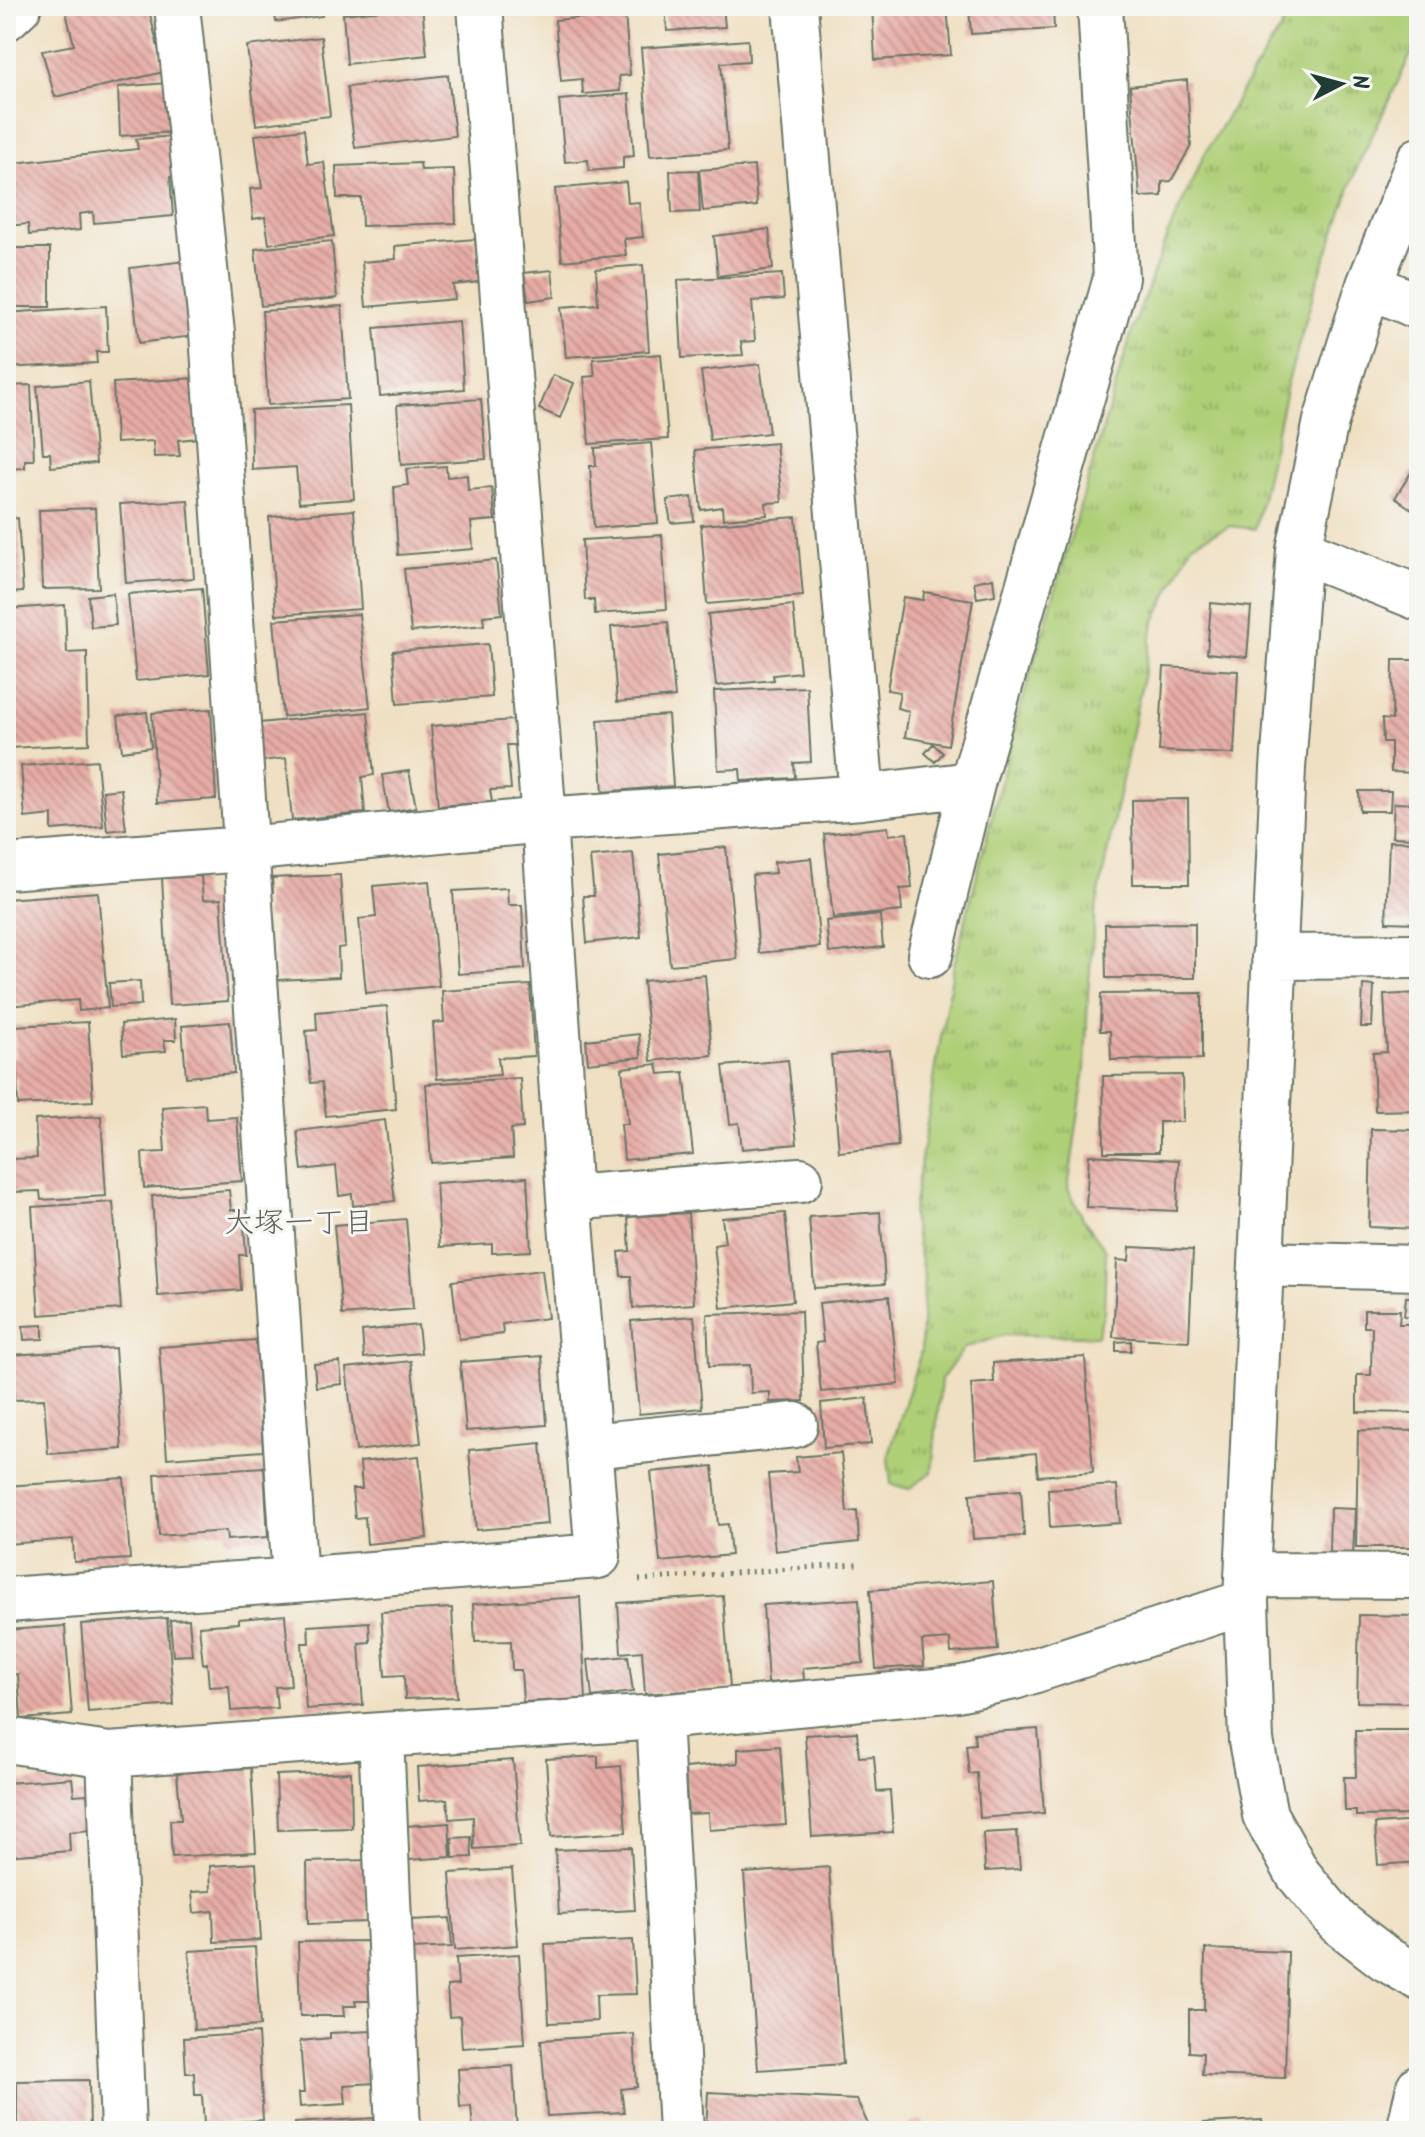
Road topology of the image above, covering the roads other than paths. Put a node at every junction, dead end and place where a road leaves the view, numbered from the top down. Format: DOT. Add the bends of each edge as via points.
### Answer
graph roads {
  1 [pos="19,6"];
  2 [pos="177,6"];
  3 [pos="480,6"];
  4 [pos="795,6"];
  5 [pos="1100,6"];
  6 [pos="6,18"];
  7 [pos="1419,160"];
  8 [pos="1369,285"];
  9 [pos="1419,307"];
  10 [pos="1299,550"];
  11 [pos="1419,598"];
  12 [pos="972,784"];
  13 [pos="862,797"];
  14 [pos="544,820"];
  15 [pos="245,849"];
  16 [pos="6,867"];
  17 [pos="930,955"];
  18 [pos="1419,956"];
  19 [pos="1274,957"];
  20 [pos="800,1180"];
  21 [pos="569,1198"];
  22 [pos="1261,1264"];
  23 [pos="1419,1268"];
  24 [pos="795,1425"];
  25 [pos="590,1446"];
  26 [pos="1419,1576"];
  27 [pos="295,1580"];
  28 [pos="1246,1588"];
  29 [pos="6,1600"];
  30 [pos="659,1717"];
  31 [pos="381,1735"];
  32 [pos="6,1740"];
  33 [pos="109,1755"];
  34 [pos="1419,1978"];
  35 [pos="1419,2087"];
  36 [pos="123,2131"];
  37 [pos="398,2131"];
  38 [pos="681,2131"];
  39 [pos="1409,2131"];
  1 -- 6 [label="street"];
  2 -- 15 [label="street" via="212,333"];
  3 -- 14 [label="street"];
  4 -- 13 [label="street"];
  5 -- 12 [label="street" via="1116,278"];
  7 -- 8 [label="street"];
  8 -- 9 [label="street"];
  8 -- 10 [label="street" via="1326,421"];
  10 -- 11 [label="street"];
  10 -- 19 [label="street"];
  12 -- 13 [label="street"];
  12 -- 17 [label="street"];
  13 -- 14 [label="street"];
  14 -- 15 [label="street"];
  14 -- 21 [label="street"];
  15 -- 16 [label="street"];
  15 -- 27 [label="street"];
  18 -- 19 [label="street"];
  19 -- 22 [label="street"];
  20 -- 21 [label="street"];
  21 -- 25 [label="street"];
  22 -- 23 [label="street"];
  22 -- 28 [label="street"];
  24 -- 25 [label="street"];
  25 -- 27 [label="street" via="598,1556"];
  26 -- 28 [label="street"];
  27 -- 29 [label="street"];
  28 -- 30 [label="street" via="1000,1680 957,1689"];
  28 -- 34 [label="street" via="1251,1741 1265,1815 1298,1874 1338,1922"];
  30 -- 31 [label="street"];
  30 -- 38 [label="street"];
  31 -- 33 [label="street"];
  31 -- 37 [label="street"];
  32 -- 33 [label="street"];
  33 -- 36 [label="street"];
  35 -- 39 [label="street"];
}
